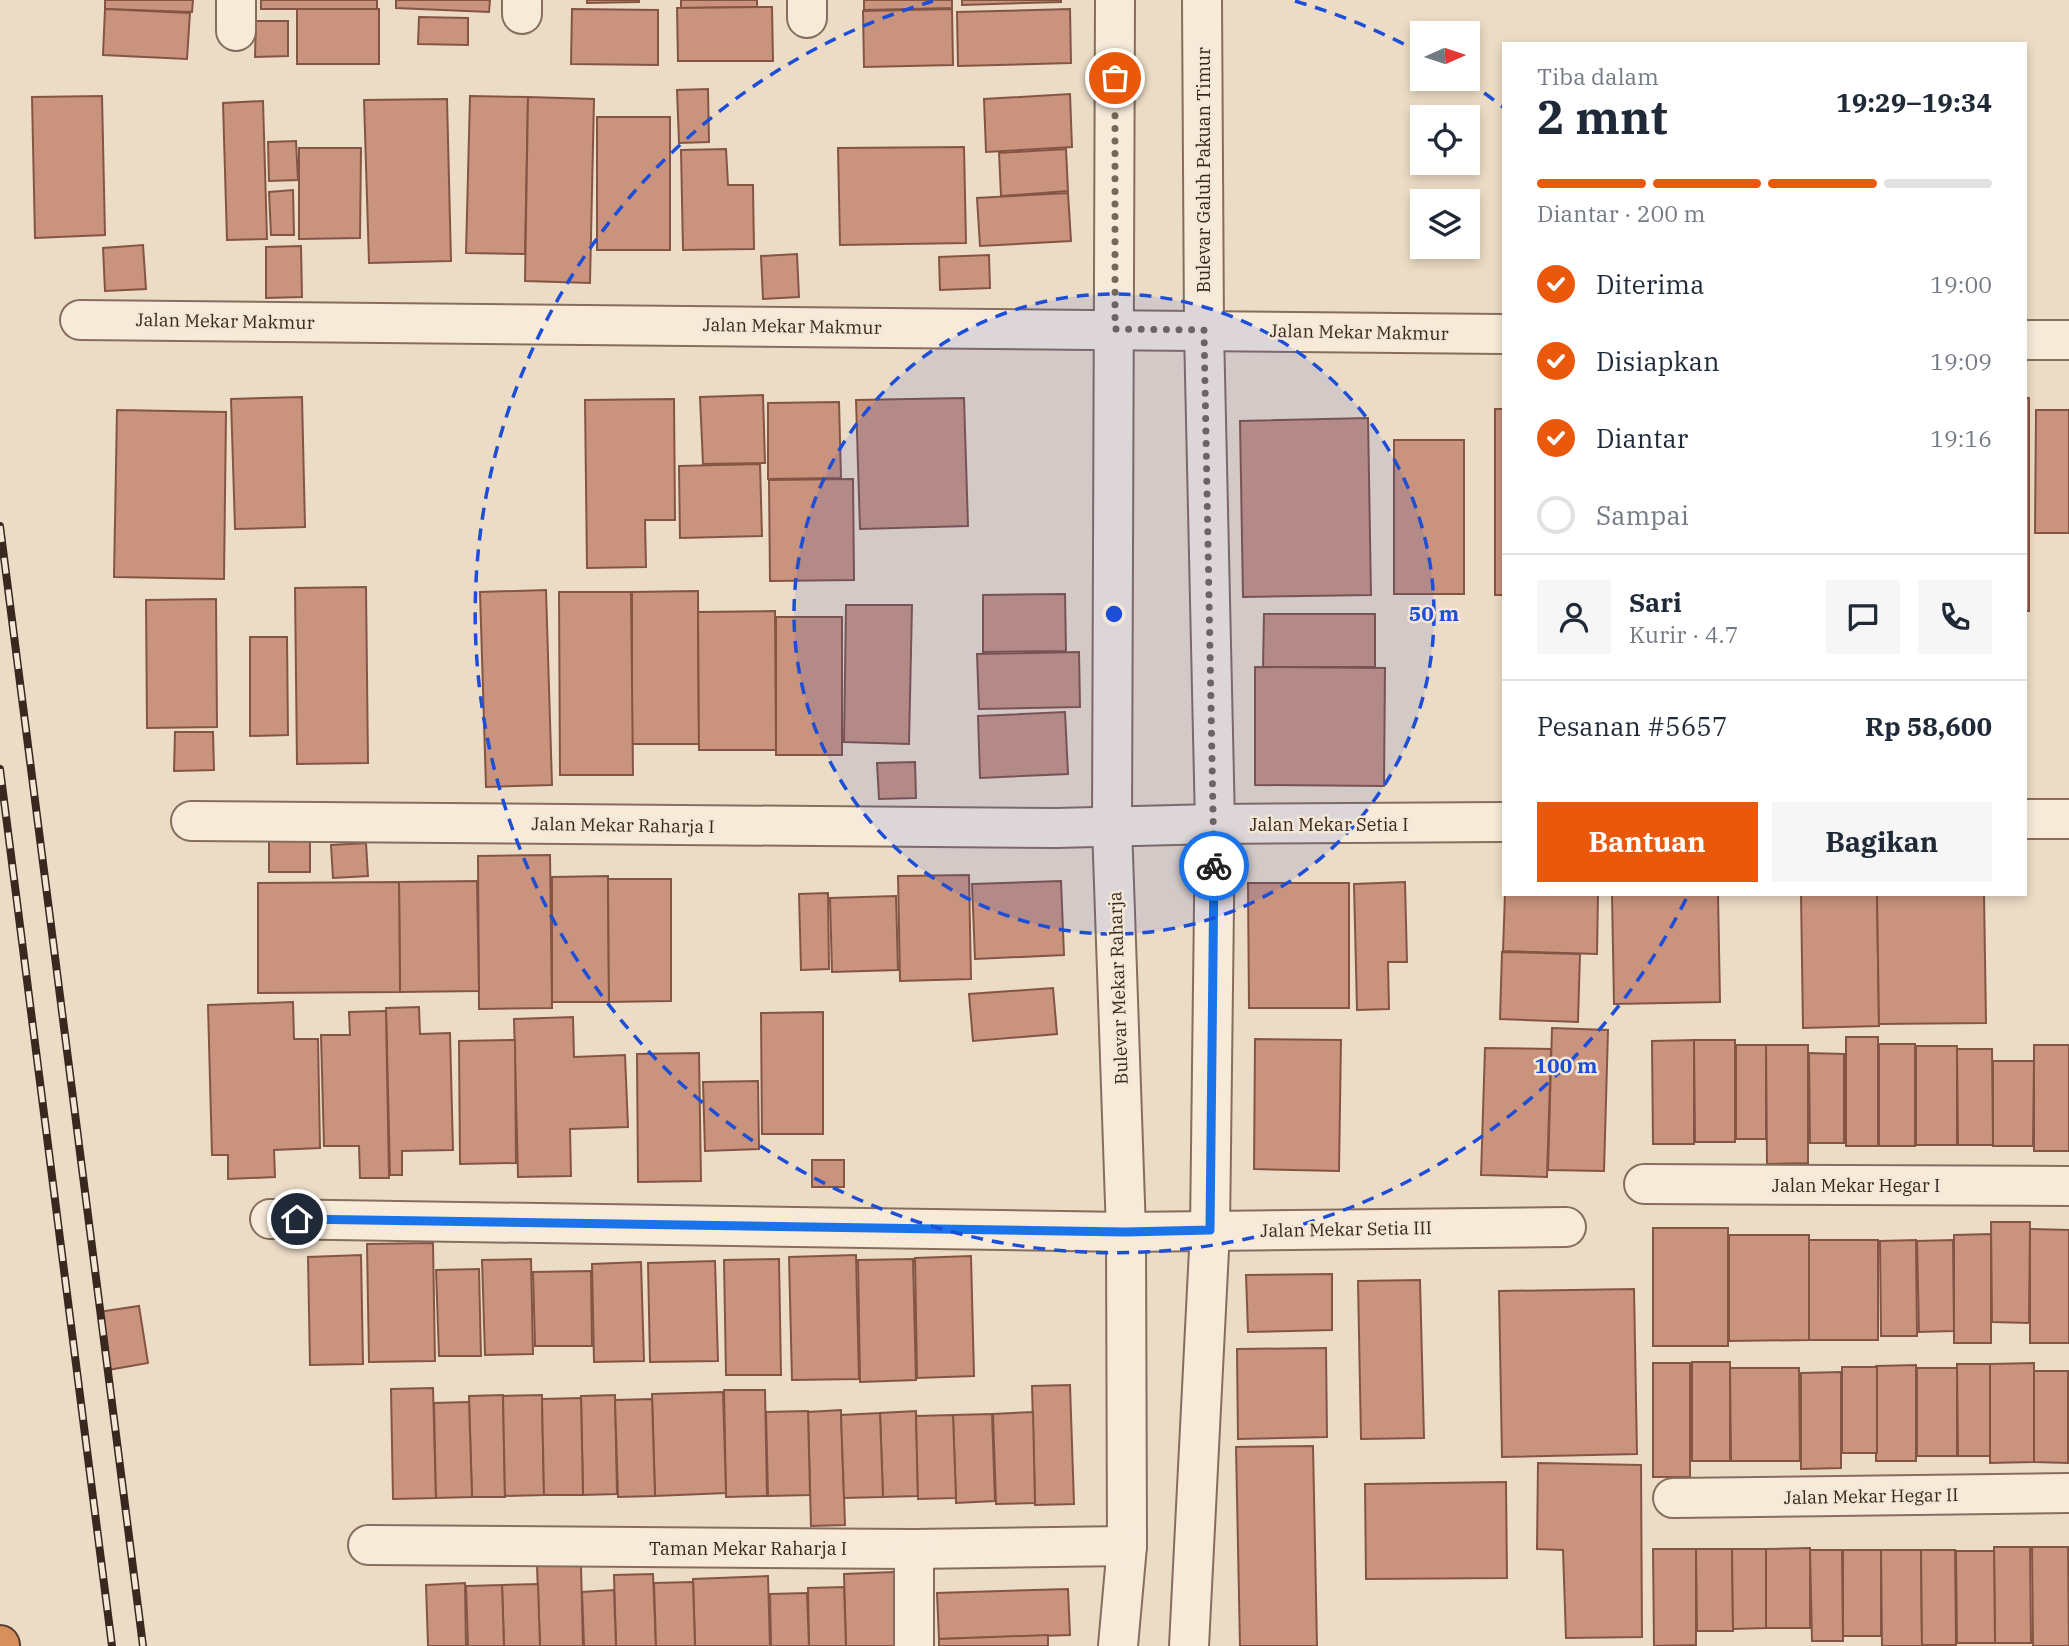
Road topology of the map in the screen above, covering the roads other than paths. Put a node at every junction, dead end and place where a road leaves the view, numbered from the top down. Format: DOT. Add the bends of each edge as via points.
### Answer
graph roads {
  1 [pos="1115,0"];
  2 [pos="1202,5"];
  3 [pos="80,320"];
  4 [pos="1115,329"];
  5 [pos="1204,330"];
  6 [pos="1502,334"];
  7 [pos="2027,340"];
  8 [pos="2069,340"];
  9 [pos="2027,819"];
  10 [pos="2069,819"];
  11 [pos="191,821"];
  12 [pos="1502,822"];
  13 [pos="1215,824"];
  14 [pos="1112,826"];
  15 [pos="1644,1184"];
  16 [pos="2069,1186"];
  17 [pos="270,1219"];
  18 [pos="1566,1227"];
  19 [pos="1210,1230"];
  20 [pos="1126,1232"];
  21 [pos="2069,1493"];
  22 [pos="1673,1498"];
  23 [pos="368,1545"];
  24 [pos="1127,1546"];
  25 [pos="914,1549"];
  26 [pos="914,1646"];
  27 [pos="1118,1646"];
  28 [pos="1189,1646"];
  1 -- 4 [label="street"];
  2 -- 5 [label="street, Bulevar Galuh Pakuan Timur"];
  3 -- 4 [label="street, Jalan Mekar Makmur"];
  4 -- 5 [label="street, Jalan Mekar Makmur"];
  4 -- 14 [label="street, Bulevar Mekar Raharja"];
  5 -- 6 [label="street, Jalan Mekar Makmur"];
  5 -- 13 [label="street"];
  7 -- 8 [label="street"];
  9 -- 10 [label="street"];
  11 -- 14 [label="street, Jalan Mekar Raharja I"];
  12 -- 13 [label="street, Jalan Mekar Setia I"];
  13 -- 14 [label="street, Jalan Mekar Setia I"];
  13 -- 19 [label="street"];
  14 -- 20 [label="street, Bulevar Mekar Raharja"];
  15 -- 16 [label="street, Jalan Mekar Hegar I"];
  17 -- 20 [label="street, Jalan Mekar Setia III"];
  18 -- 19 [label="street, Jalan Mekar Setia III"];
  19 -- 20 [label="street, Jalan Mekar Setia III"];
  19 -- 28 [label="street"];
  20 -- 24 [label="street, Bulevar Mekar Raharja"];
  21 -- 22 [label="street, Jalan Mekar Hegar II"];
  23 -- 25 [label="street, Taman Mekar Raharja I"];
  24 -- 25 [label="street, Taman Mekar Raharja I"];
  24 -- 27 [label="street, Bulevar Mekar Raharja"];
  25 -- 26 [label="street"];
}
